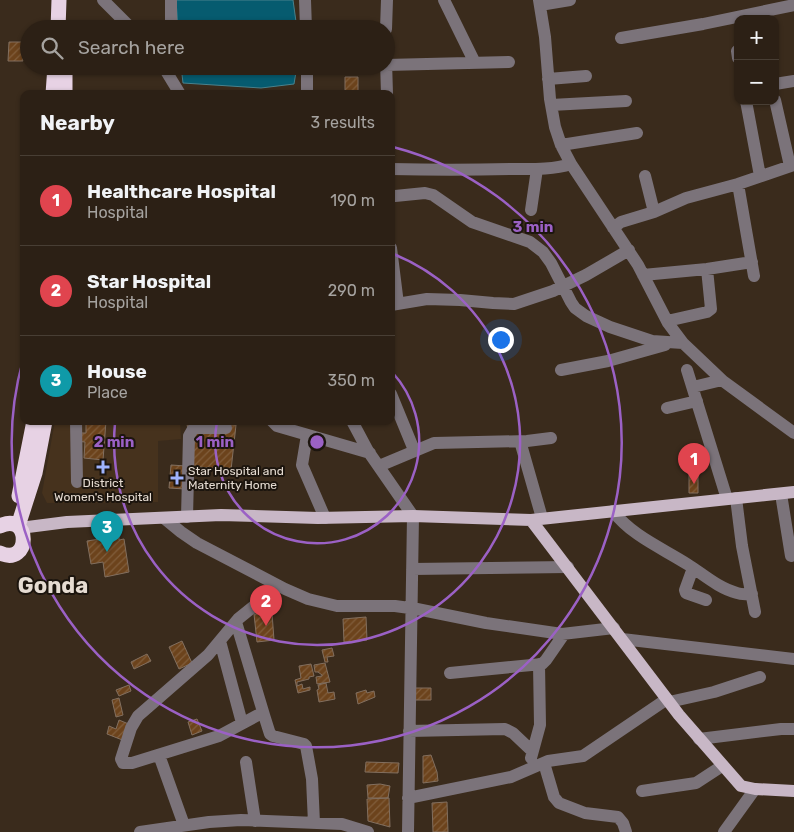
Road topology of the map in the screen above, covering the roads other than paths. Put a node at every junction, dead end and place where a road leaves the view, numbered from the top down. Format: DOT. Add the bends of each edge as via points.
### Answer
graph roads {
  1 [pos="59,0"];
  2 [pos="67,0"];
  3 [pos="103,0"];
  4 [pos="171,0"];
  5 [pos="305,0"];
  6 [pos="387,0"];
  7 [pos="444,0"];
  8 [pos="570,0"];
  9 [pos="540,2"];
  10 [pos="794,5"];
  11 [pos="58,20"];
  12 [pos="66,20"];
  13 [pos="123,20"];
  14 [pos="171,20"];
  15 [pos="306,20"];
  16 [pos="386,20"];
  17 [pos="621,38"];
  18 [pos="509,62"];
  19 [pos="475,63"];
  20 [pos="395,64"];
  21 [pos="58,75"];
  22 [pos="65,75"];
  23 [pos="172,75"];
  24 [pos="307,75"];
  25 [pos="386,75"];
  26 [pos="586,76"];
  27 [pos="548,79"];
  28 [pos="794,81"];
  29 [pos="779,83"];
  30 [pos="64,90"];
  31 [pos="65,90"];
  32 [pos="178,90"];
  33 [pos="307,90"];
  34 [pos="387,90"];
  35 [pos="626,101"];
  36 [pos="551,105"];
  37 [pos="747,105"];
  38 [pos="776,105"];
  39 [pos="637,133"];
  40 [pos="561,145"];
  41 [pos="571,164"];
  42 [pos="792,166"];
  43 [pos="395,169"];
  44 [pos="537,169"];
  45 [pos="646,176"];
  46 [pos="760,176"];
  47 [pos="738,184"];
  48 [pos="395,195"];
  49 [pos="532,210"];
  50 [pos="654,212"];
  51 [pos="613,228"];
  52 [pos="628,250"];
  53 [pos="752,262"];
  54 [pos="707,269"];
  55 [pos="643,274"];
  56 [pos="754,276"];
  57 [pos="563,287"];
  58 [pos="395,305"];
  59 [pos="666,321"];
  60 [pos="682,345"];
  61 [pos="561,370"];
  62 [pos="687,370"];
  63 [pos="722,380"];
  64 [pos="693,387"];
  65 [pos="697,401"];
  66 [pos="395,404"];
  67 [pos="667,408"];
  68 [pos="33,425"];
  69 [pos="44,425"];
  70 [pos="76,425"];
  71 [pos="276,425"];
  72 [pos="354,425"];
  73 [pos="226,428"];
  74 [pos="794,433"];
  75 [pos="307,435"];
  76 [pos="551,438"];
  77 [pos="520,441"];
  78 [pos="414,450"];
  79 [pos="370,453"];
  80 [pos="379,466"];
  81 [pos="77,482"];
  82 [pos="794,492"];
  83 [pos="781,494"];
  84 [pos="732,499"];
  85 [pos="613,511"];
  86 [pos="413,516"];
  87 [pos="187,517"];
  88 [pos="164,518"];
  89 [pos="325,518"];
  90 [pos="536,519"];
  91 [pos="11,527"];
  92 [pos="791,556"];
  93 [pos="2,557"];
  94 [pos="568,567"];
  95 [pos="693,568"];
  96 [pos="412,569"];
  97 [pos="279,586"];
  98 [pos="752,594"];
  99 [pos="706,600"];
  100 [pos="411,608"];
  101 [pos="755,612"];
  102 [pos="236,622"];
  103 [pos="614,628"];
  104 [pos="564,634"];
  105 [pos="622,639"];
  106 [pos="220,641"];
  107 [pos="794,659"];
  108 [pos="539,664"];
  109 [pos="450,673"];
  110 [pos="760,677"];
  111 [pos="668,701"];
  112 [pos="264,715"];
  113 [pos="242,723"];
  114 [pos="794,728"];
  115 [pos="409,731"];
  116 [pos="699,739"];
  117 [pos="532,751"];
  118 [pos="159,755"];
  119 [pos="246,762"];
  120 [pos="544,763"];
  121 [pos="722,766"];
  122 [pos="526,771"];
  123 [pos="755,789"];
  124 [pos="642,791"];
  125 [pos="794,791"];
  126 [pos="408,798"];
  127 [pos="255,821"];
  128 [pos="314,823"];
  129 [pos="184,826"];
  130 [pos="221,827"];
  131 [pos="140,832"];
  132 [pos="368,832"];
  133 [pos="408,832"];
  134 [pos="626,832"];
  135 [pos="724,832"];
  1 -- 11 [label="highway"];
  2 -- 12 [label="highway"];
  3 -- 13 [label="street"];
  4 -- 14 [label="street"];
  5 -- 15 [label="street"];
  6 -- 16 [label="street"];
  7 -- 19 [label="street"];
  8 -- 9 [label="street"];
  9 -- 27 [label="street"];
  10 -- 17 [label="street"];
  18 -- 19 [label="street"];
  19 -- 20 [label="street"];
  21 -- 30 [label="highway"];
  22 -- 31 [label="highway"];
  23 -- 32 [label="street"];
  24 -- 33 [label="street"];
  25 -- 34 [label="street"];
  26 -- 27 [label="street"];
  27 -- 36 [label="street"];
  28 -- 29 [label="street"];
  35 -- 36 [label="street"];
  36 -- 40 [label="street"];
  37 -- 46 [label="street"];
  38 -- 42 [label="street"];
  39 -- 40 [label="street"];
  40 -- 41 [label="street"];
  41 -- 44 [label="street"];
  41 -- 51 [label="street"];
  42 -- 46 [label="street"];
  43 -- 44 [label="street"];
  44 -- 49 [label="street"];
  45 -- 50 [label="street"];
  46 -- 47 [label="street"];
  47 -- 50 [label="street" via="686,198"];
  47 -- 53 [label="street"];
  48 -- 57 [label="street" via="425,192 472,222 530,242 547,258"];
  50 -- 51 [label="street" via="633,217"];
  51 -- 52 [label="street"];
  52 -- 55 [label="street"];
  52 -- 57 [label="street"];
  53 -- 54 [label="street"];
  53 -- 56 [label="street"];
  54 -- 55 [label="street"];
  54 -- 59 [label="street" via="711,309"];
  55 -- 59 [label="street"];
  57 -- 58 [label="street" via="514,304 428,300"];
  57 -- 60 [label="street" via="575,308 586,316 652,341"];
  59 -- 60 [label="street"];
  60 -- 61 [label="street"];
  60 -- 63 [label="street"];
  62 -- 64 [label="street"];
  63 -- 64 [label="street"];
  63 -- 74 [label="street"];
  64 -- 65 [label="street"];
  65 -- 67 [label="street"];
  65 -- 84 [label="street"];
  66 -- 78 [label="street"];
  68 -- 91 [label="highway"];
  69 -- 91 [label="highway" via="35,473"];
  70 -- 81 [label="street"];
  71 -- 75 [label="street"];
  72 -- 79 [label="street"];
  73 -- 87 [label="street" via="197,428 189,436"];
  75 -- 79 [label="street"];
  75 -- 89 [label="street" via="302,465"];
  76 -- 77 [label="street"];
  77 -- 78 [label="street" via="443,442"];
  77 -- 90 [label="street"];
  78 -- 80 [label="street"];
  79 -- 80 [label="street"];
  80 -- 86 [label="street"];
  82 -- 83 [label="main road"];
  83 -- 84 [label="main road"];
  83 -- 92 [label="street"];
  84 -- 85 [label="main road"];
  84 -- 98 [label="street"];
  85 -- 90 [label="main road"];
  85 -- 95 [label="street" via="620,521"];
  86 -- 89 [label="main road"];
  86 -- 90 [label="main road"];
  86 -- 96 [label="street"];
  87 -- 88 [label="main road"];
  87 -- 89 [label="main road"];
  88 -- 91 [label="main road"];
  88 -- 97 [label="street" via="197,543"];
  90 -- 94 [label="main road"];
  91 -- 93 [label="highway" via="22,548"];
  94 -- 96 [label="street"];
  94 -- 103 [label="main road"];
  95 -- 98 [label="street" via="735,593"];
  95 -- 99 [label="street" via="686,594"];
  96 -- 100 [label="street"];
  97 -- 100 [label="street" via="308,599 337,606"];
  97 -- 102 [label="street"];
  98 -- 101 [label="street"];
  100 -- 104 [label="street"];
  100 -- 115 [label="street"];
  102 -- 106 [label="street"];
  102 -- 112 [label="street"];
  103 -- 104 [label="street"];
  103 -- 105 [label="main road"];
  104 -- 108 [label="street" via="546,660"];
  105 -- 107 [label="street"];
  105 -- 111 [label="main road"];
  106 -- 113 [label="street"];
  106 -- 118 [label="street" via="135,720 121,759 132,763"];
  108 -- 109 [label="street"];
  108 -- 117 [label="street" via="540,725"];
  110 -- 111 [label="street" via="714,692"];
  111 -- 116 [label="main road"];
  111 -- 120 [label="street" via="583,756"];
  112 -- 113 [label="street"];
  112 -- 128 [label="street" via="270,734 306,746 312,779"];
  113 -- 118 [label="street" via="219,736"];
  114 -- 116 [label="street"];
  115 -- 117 [label="street" via="505,729 513,732"];
  115 -- 126 [label="street"];
  116 -- 121 [label="main road"];
  117 -- 122 [label="street"];
  118 -- 129 [label="street"];
  119 -- 127 [label="street"];
  120 -- 122 [label="street"];
  120 -- 134 [label="street" via="554,797 560,803 585,813 618,817"];
  121 -- 123 [label="main road" via="740,786"];
  121 -- 124 [label="street" via="687,786"];
  122 -- 126 [label="street" via="511,777"];
  123 -- 125 [label="main road"];
  123 -- 135 [label="street"];
  126 -- 133 [label="street"];
  127 -- 128 [label="street"];
  127 -- 130 [label="street"];
  128 -- 132 [label="street" via="342,824"];
  129 -- 130 [label="street"];
  129 -- 131 [label="street"];
}
